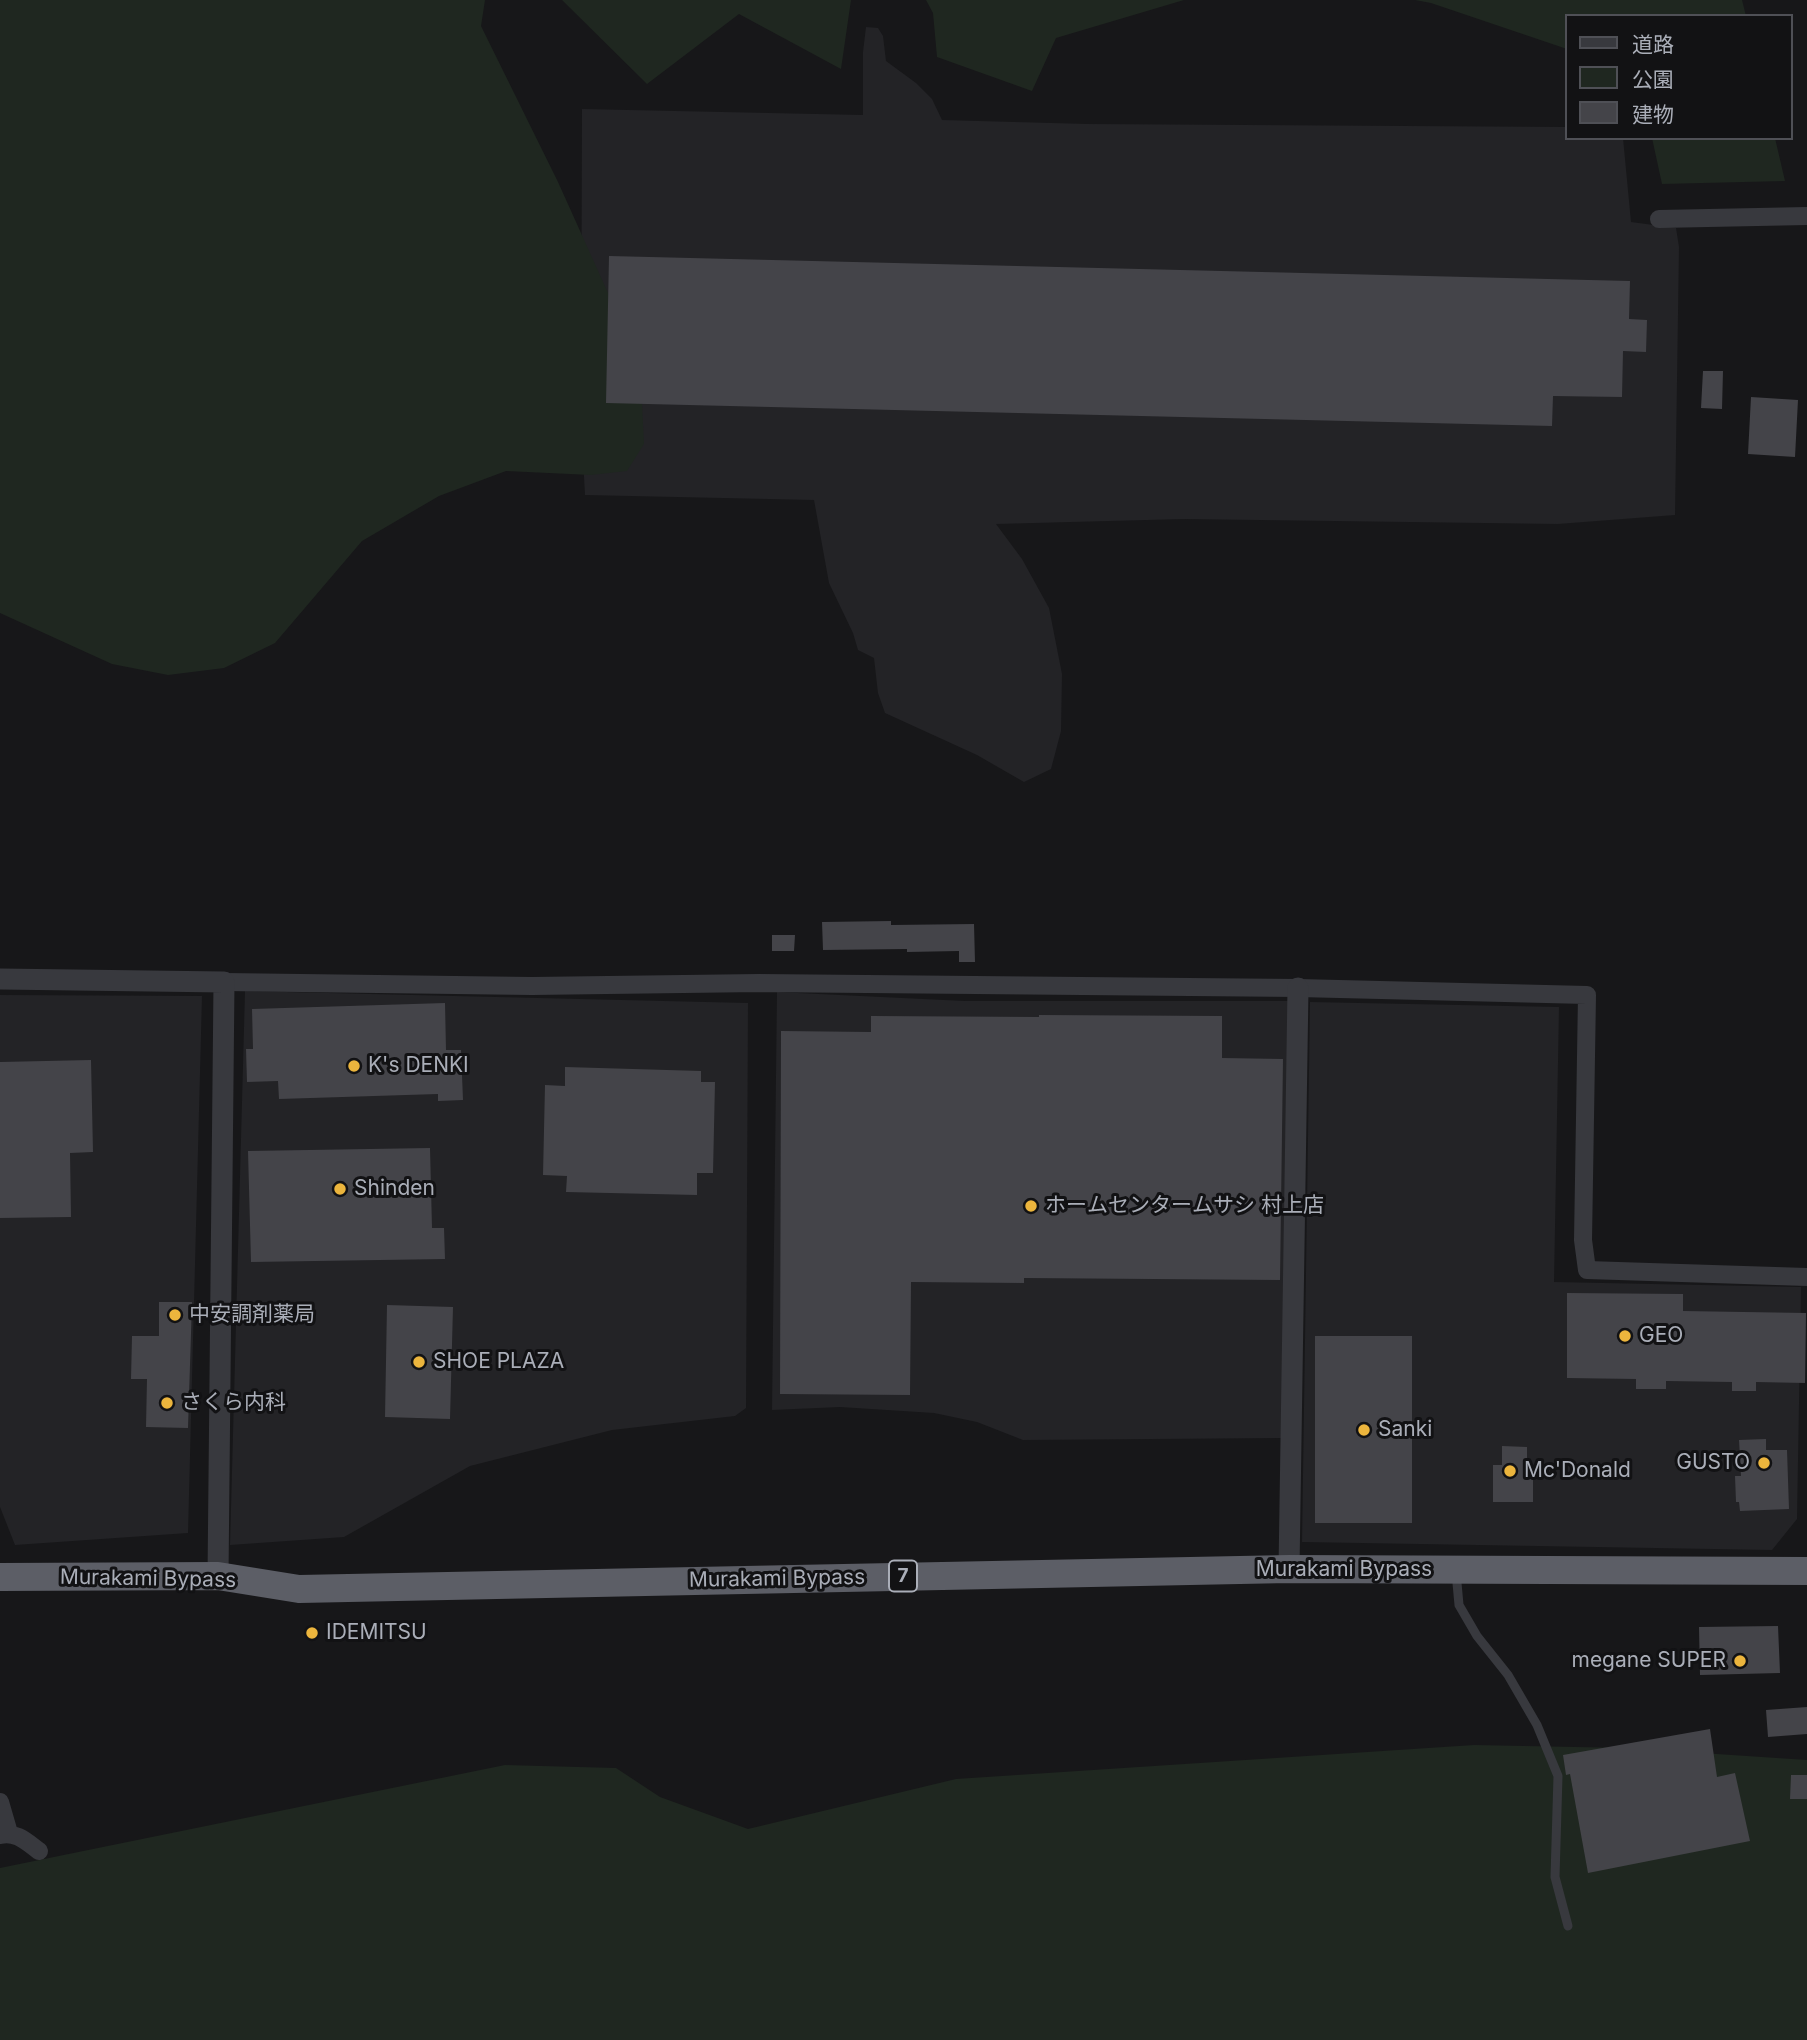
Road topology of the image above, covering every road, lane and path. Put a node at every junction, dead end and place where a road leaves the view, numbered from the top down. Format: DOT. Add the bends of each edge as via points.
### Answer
graph roads {
  1 [pos="1807,216"];
  2 [pos="1659,219"];
  3 [pos="0,979"];
  4 [pos="224,982"];
  5 [pos="1298,988"];
  6 [pos="1807,1276"];
  7 [pos="1289,1569"];
  8 [pos="1456,1570"];
  9 [pos="1807,1571"];
  10 [pos="218,1576"];
  11 [pos="0,1577"];
  12 [pos="0,1802"];
  13 [pos="4,1834"];
  14 [pos="39,1851"];
  15 [pos="1568,1926"];
  1 -- 2 [label="street"];
  3 -- 4 [label="street"];
  4 -- 5 [label="street"];
  4 -- 10 [label="street"];
  5 -- 6 [label="street" via="1587,995 1583,1240 1587,1270"];
  5 -- 7 [label="street"];
  7 -- 8 [label="highway, Murakami Bypass / 7"];
  7 -- 10 [label="highway, Murakami Bypass / 7" via="299,1589"];
  8 -- 9 [label="highway, Murakami Bypass / 7"];
  8 -- 15 [label="lane" via="1459,1605 1537,1725 1558,1776 1555,1877"];
  10 -- 11 [label="highway, Murakami Bypass / 7"];
  12 -- 13 [label="street"];
  13 -- 14 [label="street" via="23,1838"];
}
